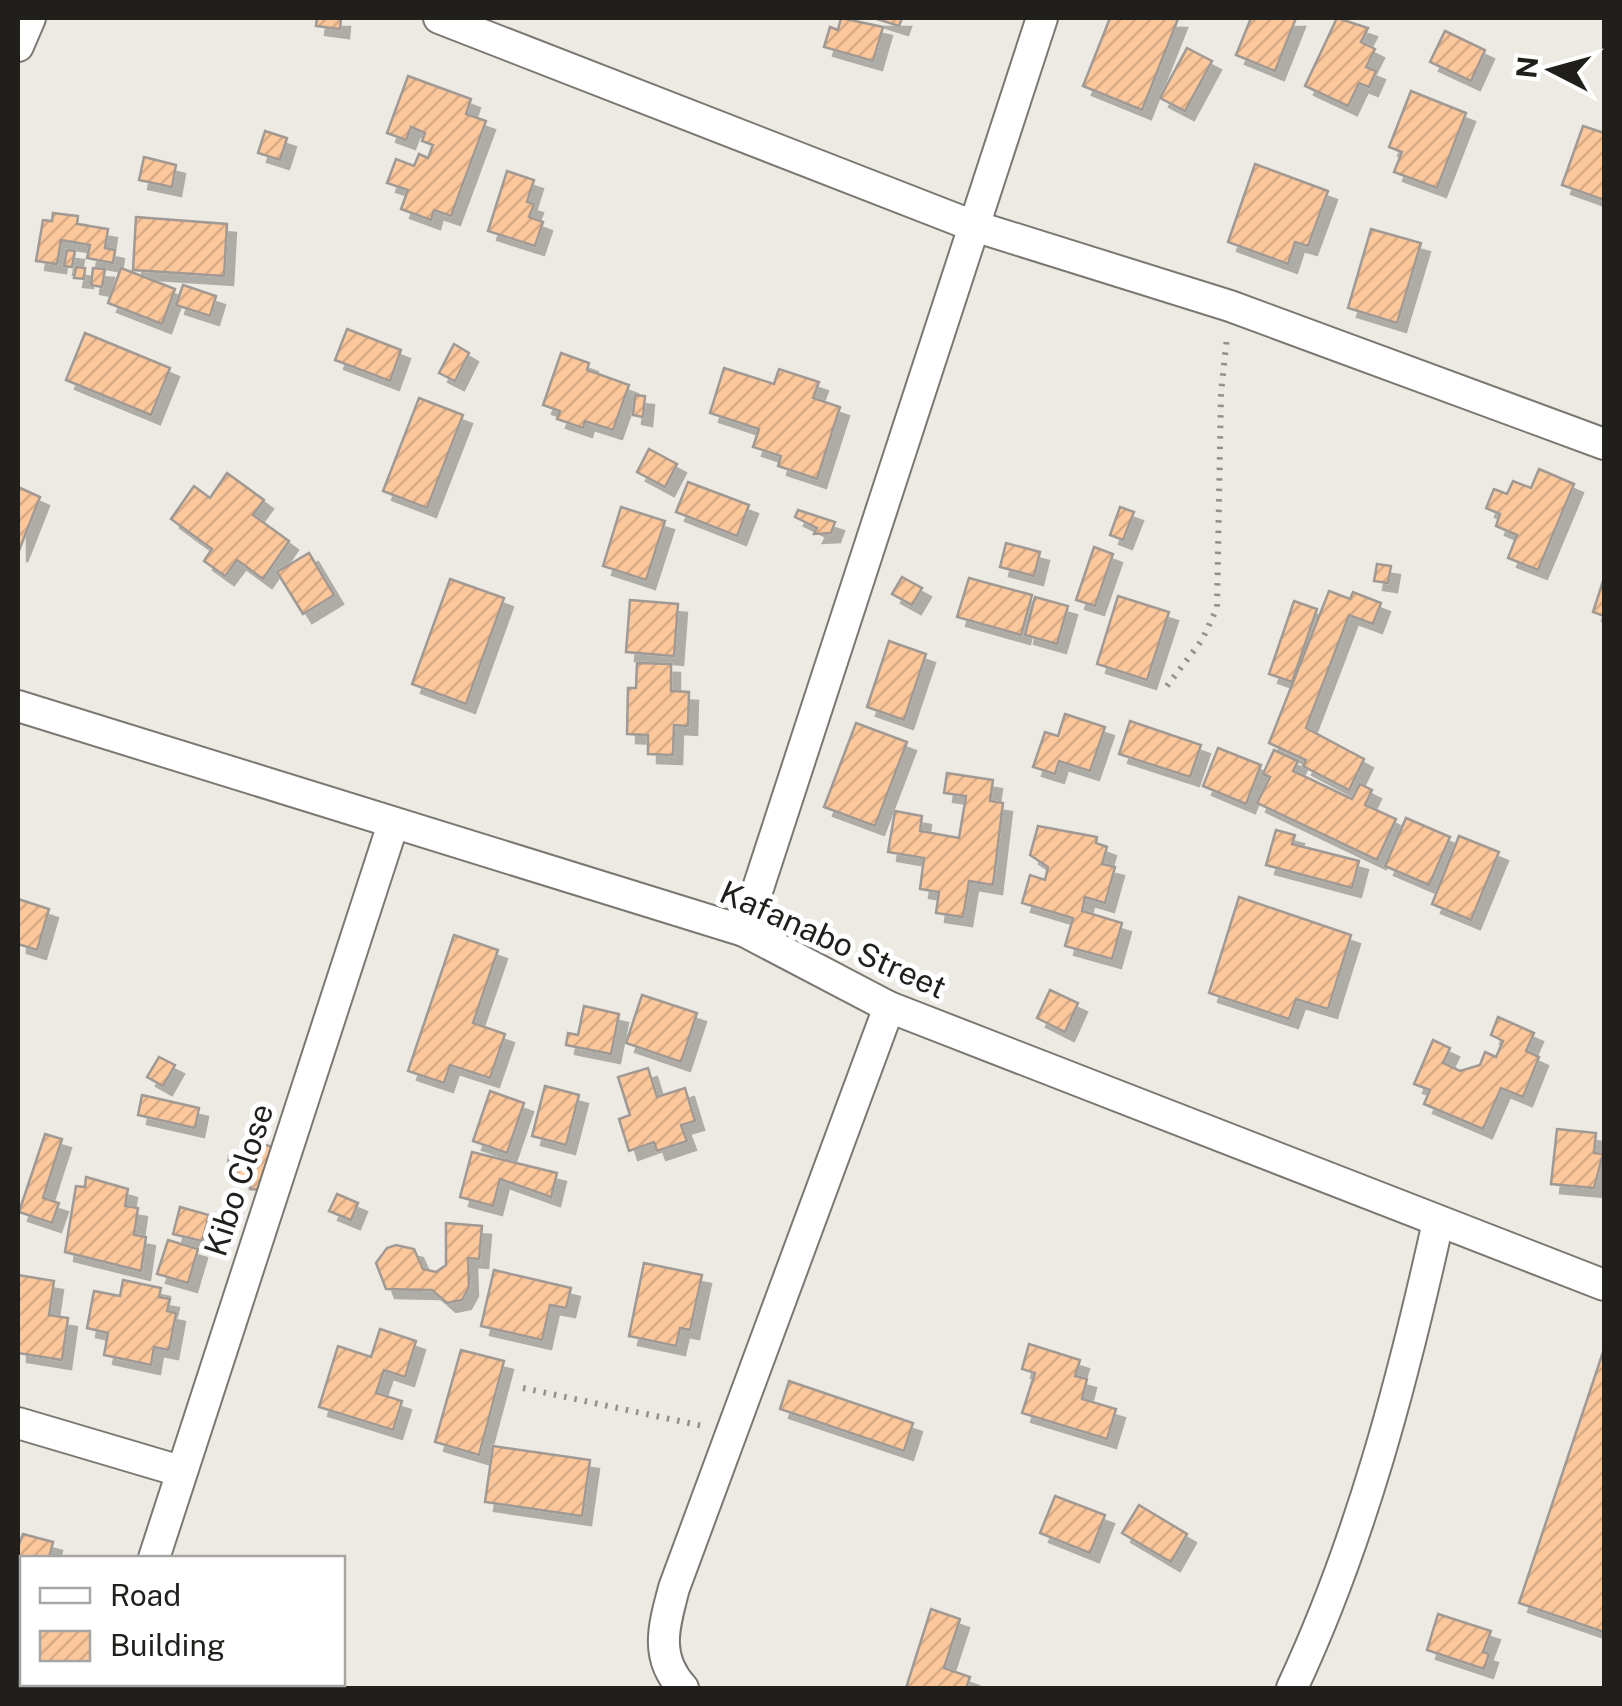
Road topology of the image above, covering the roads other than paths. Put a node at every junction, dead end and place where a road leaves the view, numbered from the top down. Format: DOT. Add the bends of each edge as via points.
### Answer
graph roads {
  1 [pos="30,18"];
  2 [pos="439,18"];
  3 [pos="1042,18"];
  4 [pos="18,46"];
  5 [pos="971,225"];
  6 [pos="1604,444"];
  7 [pos="18,706"];
  8 [pos="392,824"];
  9 [pos="744,931"];
  10 [pos="888,1007"];
  11 [pos="1438,1222"];
  12 [pos="1604,1285"];
  13 [pos="18,1422"];
  14 [pos="180,1471"];
  15 [pos="155,1556"];
  16 [pos="684,1688"];
  17 [pos="1292,1688"];
  1 -- 4 [label="street"];
  2 -- 5 [label="street"];
  3 -- 5 [label="street"];
  5 -- 6 [label="street" via="1230,306"];
  5 -- 9 [label="street"];
  7 -- 8 [label="street, Kafanabo Street"];
  8 -- 9 [label="street, Kafanabo Street"];
  8 -- 14 [label="street, Kibo Close"];
  9 -- 10 [label="street, Kafanabo Street"];
  10 -- 11 [label="street, Kafanabo Street"];
  10 -- 16 [label="street" via="728,1432 663,1629 663,1658"];
  11 -- 12 [label="street, Kafanabo Street"];
  11 -- 17 [label="street" via="1384,1436"];
  13 -- 14 [label="street"];
  14 -- 15 [label="street, Kibo Close"];
}
